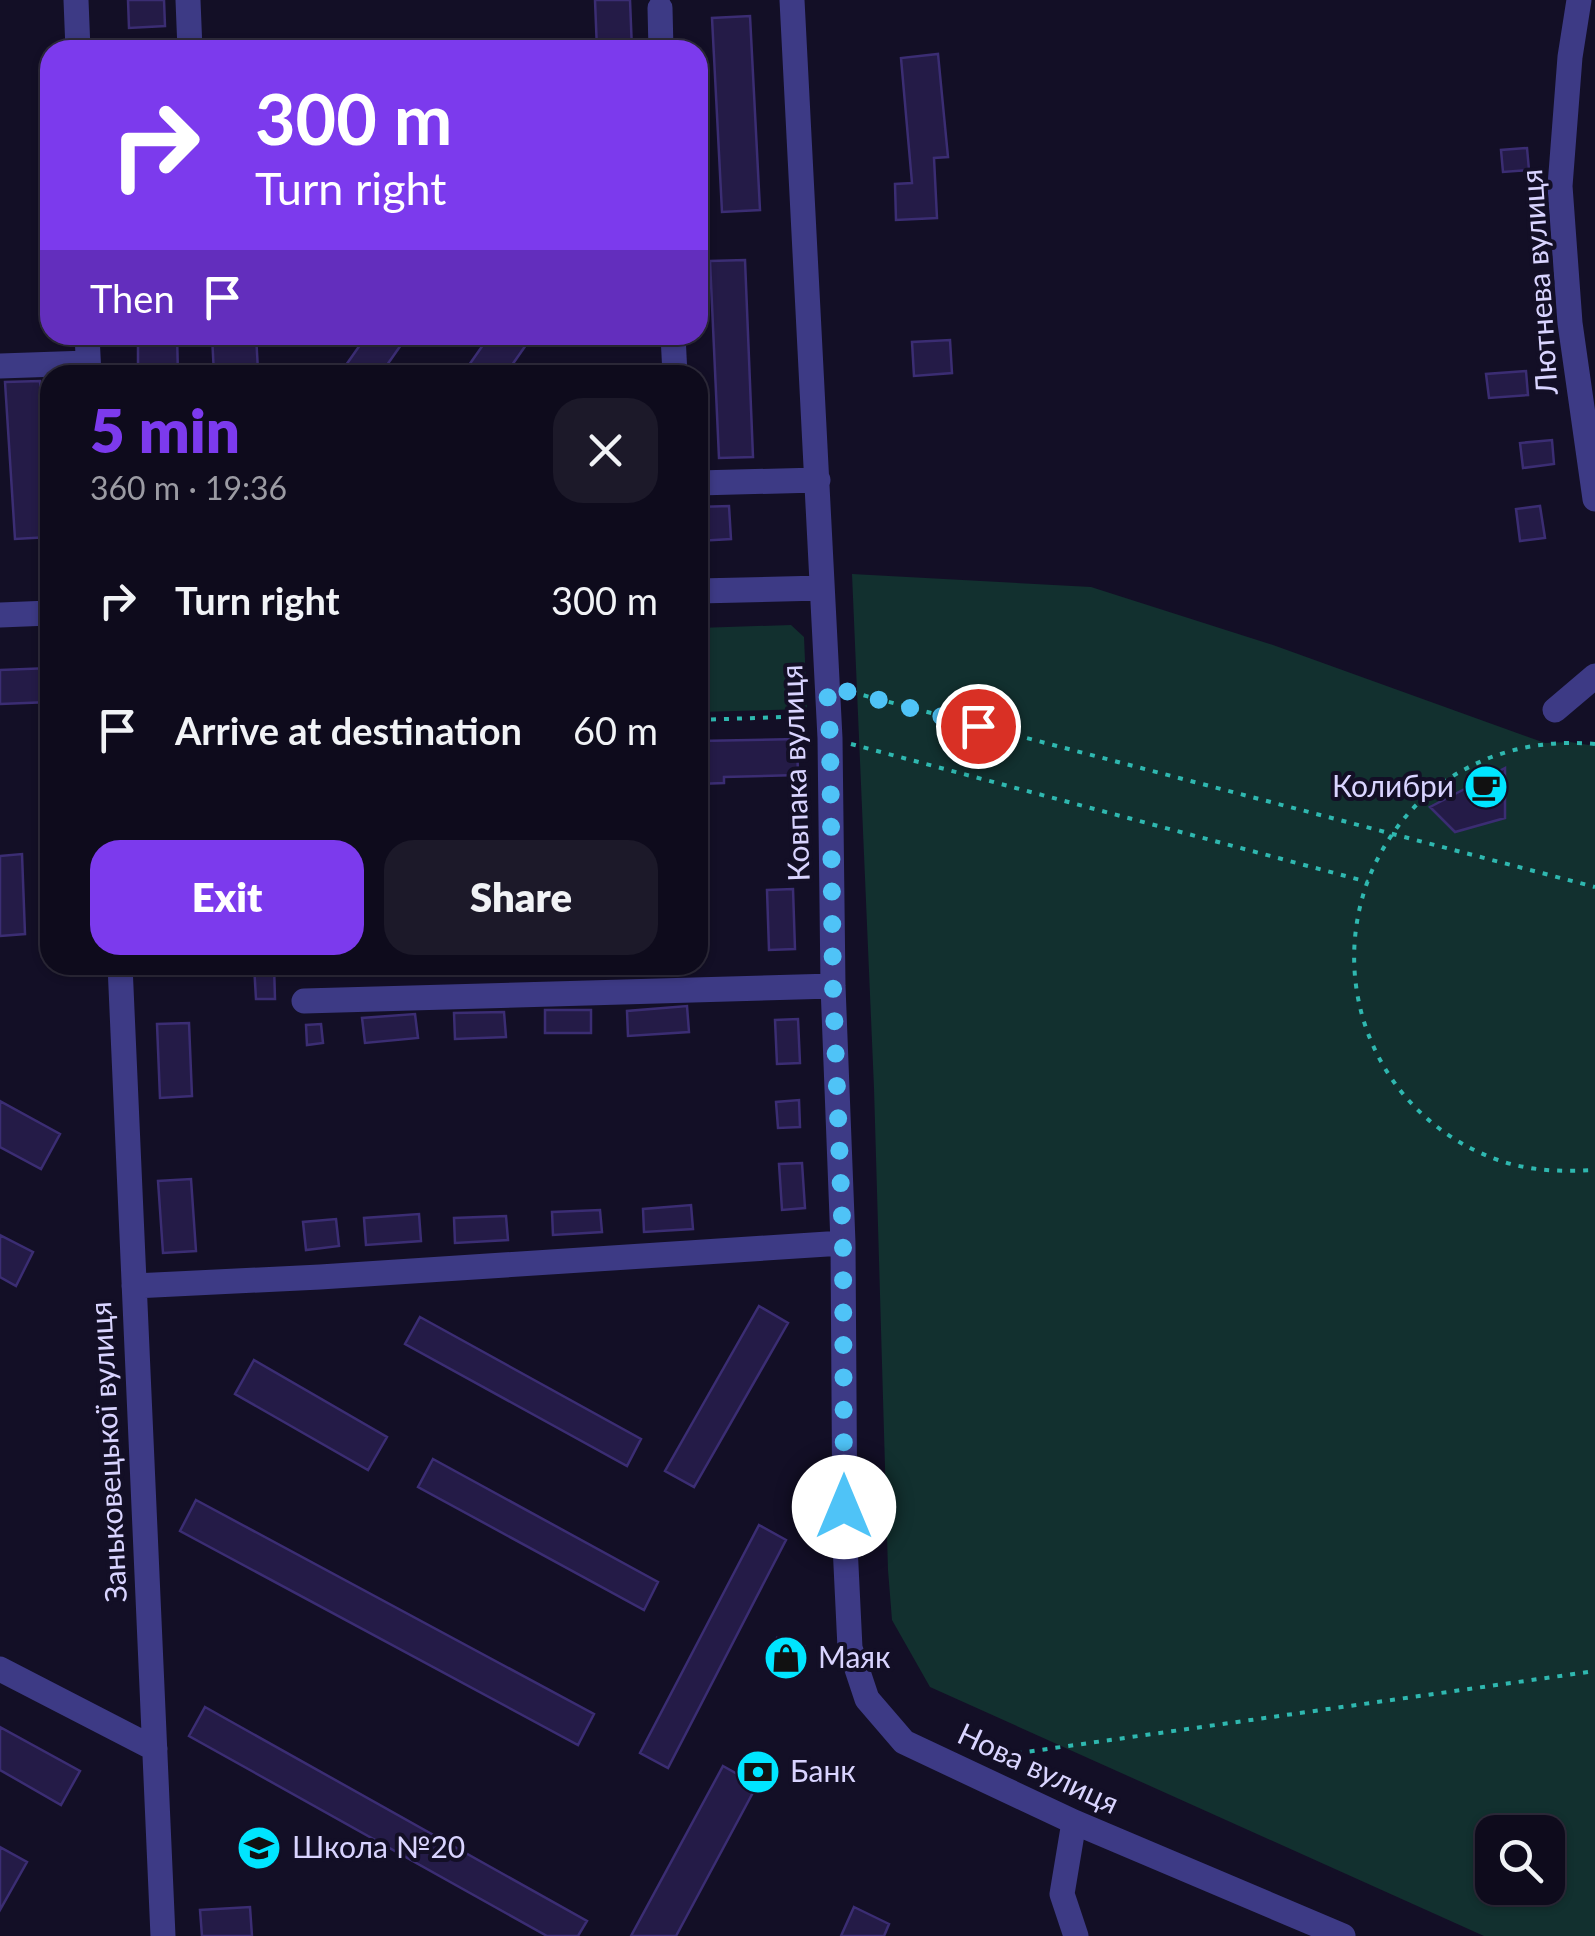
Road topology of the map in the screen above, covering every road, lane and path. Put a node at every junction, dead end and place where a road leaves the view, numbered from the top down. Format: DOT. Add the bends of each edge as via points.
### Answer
graph roads {
  1 [pos="76,0"];
  2 [pos="188,0"];
  3 [pos="792,0"];
  4 [pos="1579,0"];
  5 [pos="660,8"];
  6 [pos="78,40"];
  7 [pos="190,40"];
  8 [pos="662,40"];
  9 [pos="0,366"];
  10 [pos="40,367"];
  11 [pos="818,480"];
  12 [pos="708,483"];
  13 [pos="1595,499"];
  14 [pos="822,588"];
  15 [pos="708,591"];
  16 [pos="40,613"];
  17 [pos="0,615"];
  18 [pos="1595,676"];
  19 [pos="827,686"];
  20 [pos="1555,710"];
  21 [pos="708,721"];
  22 [pos="829,727"];
  23 [pos="1595,744"];
  24 [pos="1392,835"];
  25 [pos="1368,882"];
  26 [pos="1595,887"];
  27 [pos="120,975"];
  28 [pos="833,986"];
  29 [pos="304,1000"];
  30 [pos="1595,1170"];
  31 [pos="843,1243"];
  32 [pos="134,1286"];
  33 [pos="845,1545"];
  34 [pos="0,1669"];
  35 [pos="1595,1671"];
  36 [pos="155,1749"];
  37 [pos="988,1758"];
  38 [pos="1074,1822"];
  39 [pos="163,1936"];
  40 [pos="1076,1936"];
  41 [pos="1343,1936"];
  1 -- 6 [label="street"];
  2 -- 7 [label="street"];
  3 -- 11 [label="street, Ковпака вулиця"];
  4 -- 13 [label="street, Лютнева вулиця" via="1560,186 1570,323"];
  5 -- 8 [label="street"];
  9 -- 10 [label="street"];
  11 -- 12 [label="street"];
  11 -- 14 [label="street, Ковпака вулиця"];
  14 -- 15 [label="street"];
  14 -- 19 [label="street, Ковпака вулиця"];
  16 -- 17 [label="street"];
  18 -- 20 [label="street"];
  19 -- 22 [label="street, Ковпака вулиця"];
  19 -- 24 [label="path"];
  21 -- 22 [label="path"];
  22 -- 25 [label="path"];
  22 -- 28 [label="street, Ковпака вулиця"];
  23 -- 24 [label="path" via="1546,743 1483,760 1428,794"];
  24 -- 25 [label="path"];
  24 -- 26 [label="path"];
  25 -- 30 [label="path" via="1355,933 1358,997 1396,1085 1442,1130 1484,1154 1530,1168"];
  27 -- 32 [label="street, Заньковецької вулиця"];
  28 -- 29 [label="street"];
  28 -- 31 [label="street, Ковпака вулиця"];
  31 -- 32 [label="street"];
  31 -- 33 [label="street, Ковпака вулиця"];
  32 -- 36 [label="street, Заньковецької вулиця"];
  33 -- 38 [label="street, Нова вулиця" via="850,1648 867,1699 904,1742"];
  34 -- 36 [label="street"];
  35 -- 37 [label="path"];
  36 -- 39 [label="street, Заньковецької вулиця"];
  38 -- 40 [label="street" via="1062,1894"];
  38 -- 41 [label="street, Нова вулиця"];
}
